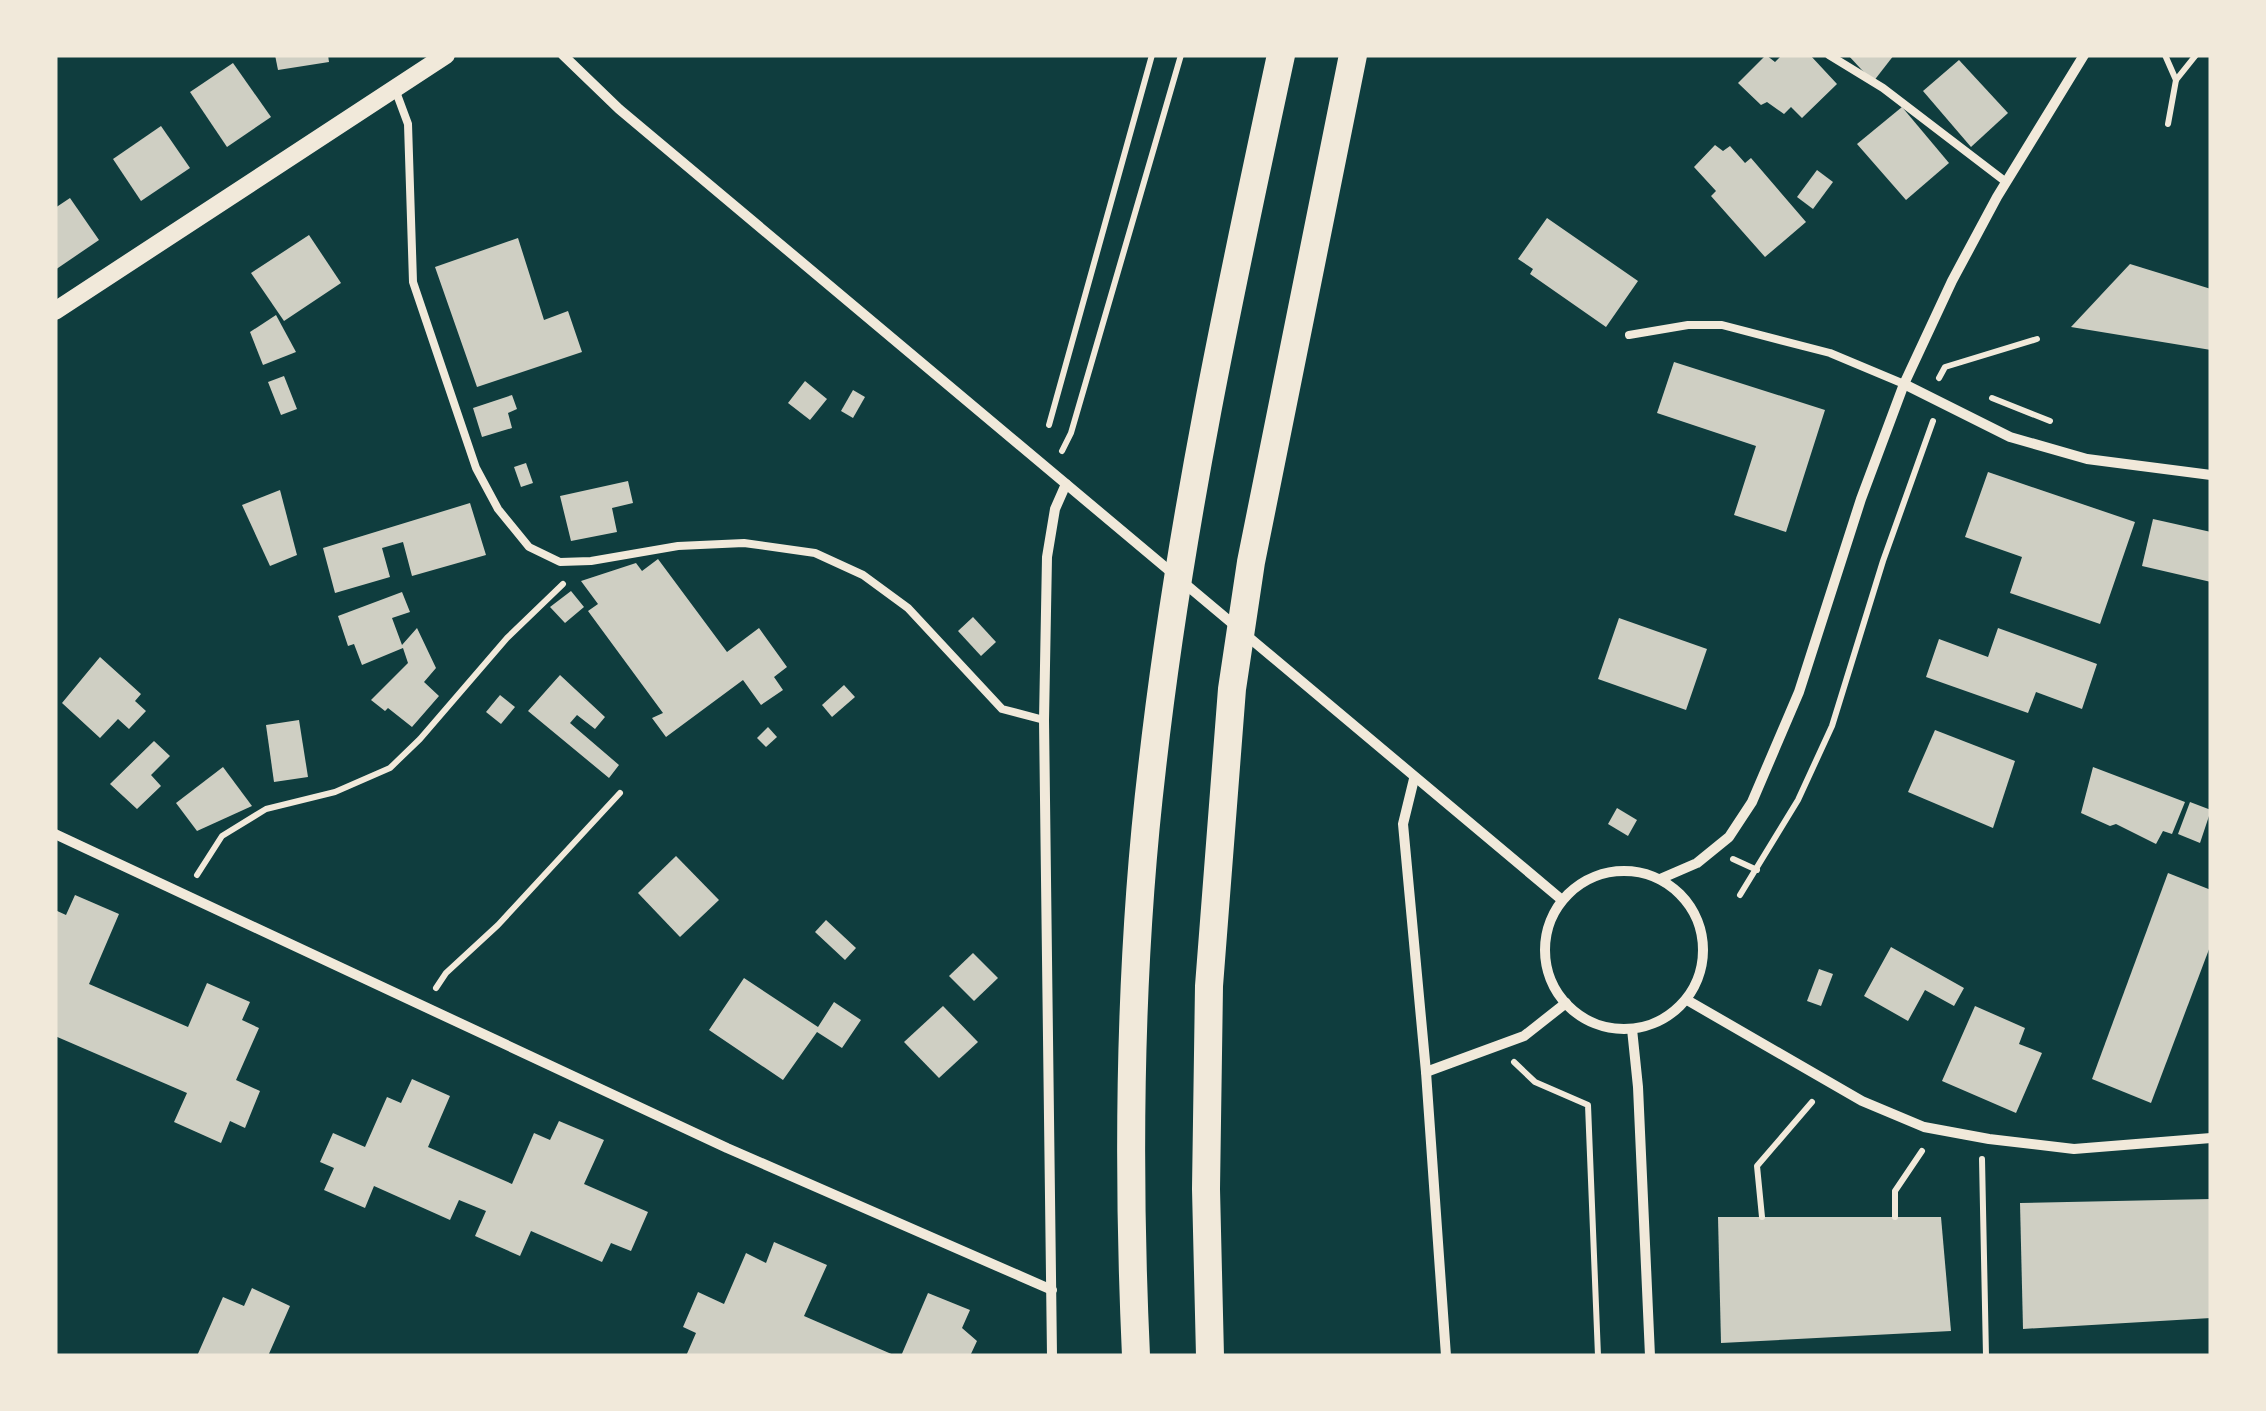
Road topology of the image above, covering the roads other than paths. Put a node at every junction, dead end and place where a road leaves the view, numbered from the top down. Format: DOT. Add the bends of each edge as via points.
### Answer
graph roads {
  1 [pos="446,55"];
  2 [pos="563,55"];
  3 [pos="1282,55"];
  4 [pos="1354,55"];
  5 [pos="1829,55"];
  6 [pos="2084,55"];
  7 [pos="394,89"];
  8 [pos="2006,182"];
  9 [pos="55,311"];
  10 [pos="1629,335"];
  11 [pos="1904,384"];
  12 [pos="2211,475"];
  13 [pos="1066,484"];
  14 [pos="1044,720"];
  15 [pos="1414,779"];
  16 [pos="55,834"];
  17 [pos="1660,880"];
  18 [pos="1562,900"];
  19 [pos="1687,1000"];
  20 [pos="1566,1003"];
  21 [pos="1632,1029"];
  22 [pos="1426,1072"];
  23 [pos="2211,1138"];
  24 [pos="1052,1290"];
  25 [pos="1052,1356"];
  26 [pos="1136,1356"];
  27 [pos="1210,1356"];
  28 [pos="1446,1356"];
  29 [pos="1650,1356"];
  1 -- 7 [label="street"];
  2 -- 13 [label="street"];
  3 -- 26 [label="highway" via="1224,322 1152,768 1135,974 1129,1197"];
  4 -- 27 [label="highway" via="1251,562 1232,689 1209,986"];
  5 -- 8 [label="lane" via="1884,88"];
  6 -- 8 [label="street"];
  7 -- 9 [label="street"];
  7 -- 14 [label="lane" via="408,124 413,282 476,468 529,547 560,562 728,544 815,553 908,608 1002,709"];
  8 -- 11 [label="street"];
  10 -- 11 [label="lane" via="1722,325 1830,353"];
  11 -- 12 [label="street" via="2010,437 2086,460"];
  11 -- 17 [label="street" via="1799,692 1752,802 1729,838"];
  13 -- 14 [label="street" via="1047,557"];
  13 -- 15 [label="street"];
  14 -- 24 [label="street"];
  15 -- 18 [label="street"];
  15 -- 22 [label="street" via="1402,824"];
  16 -- 24 [label="street" via="727,1148"];
  17 -- 18 [label="street" via="1608,873"];
  17 -- 19 [label="street" via="1680,893 1702,933 1699,979"];
  18 -- 20 [label="street" via="1545,946 1548,971"];
  19 -- 21 [label="street" via="1669,1016"];
  19 -- 23 [label="street" via="1862,1101 1924,1126 2074,1148"];
  20 -- 21 [label="street" via="1596,1025"];
  20 -- 22 [label="street" via="1524,1036"];
  21 -- 29 [label="street"];
  22 -- 28 [label="street"];
  24 -- 25 [label="street"];
}
